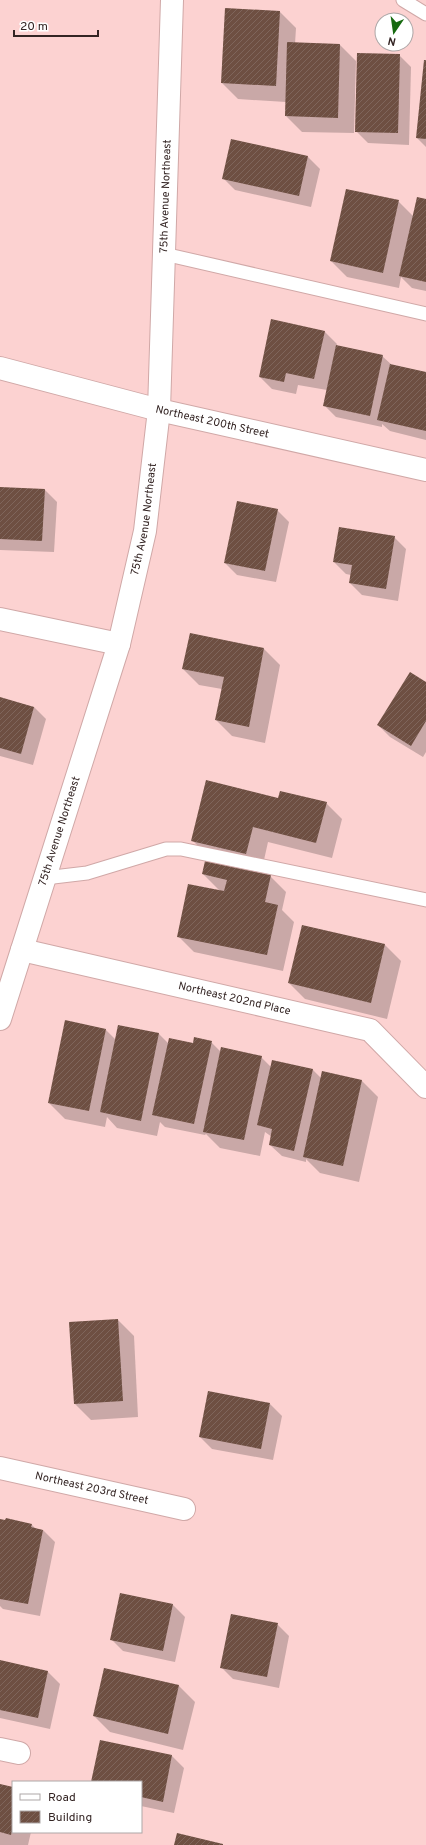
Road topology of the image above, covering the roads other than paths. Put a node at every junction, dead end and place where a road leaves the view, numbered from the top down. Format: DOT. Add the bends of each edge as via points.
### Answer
graph roads {
  1 [pos="172,0"];
  2 [pos="403,0"];
  3 [pos="426,14"];
  4 [pos="164,254"];
  5 [pos="426,314"];
  6 [pos="0,368"];
  7 [pos="159,410"];
  8 [pos="426,470"];
  9 [pos="0,619"];
  10 [pos="119,644"];
  11 [pos="45,878"];
  12 [pos="426,900"];
  13 [pos="22,950"];
  14 [pos="0,1019"];
  15 [pos="426,1086"];
  16 [pos="0,1468"];
  17 [pos="184,1509"];
  1 -- 4 [label="street, 75th Avenue Northeast"];
  2 -- 3 [label="lane"];
  4 -- 5 [label="lane"];
  4 -- 7 [label="street, 75th Avenue Northeast"];
  6 -- 7 [label="street, Northeast 200th Street"];
  7 -- 8 [label="street, Northeast 200th Street"];
  7 -- 10 [label="street, 75th Avenue Northeast" via="145,531"];
  9 -- 10 [label="street"];
  10 -- 11 [label="street, 75th Avenue Northeast"];
  11 -- 12 [label="lane" via="87,873 159,851 181,849"];
  11 -- 13 [label="street, 75th Avenue Northeast"];
  13 -- 14 [label="street, 75th Avenue Northeast"];
  13 -- 15 [label="street, Northeast 202nd Place" via="370,1030"];
  16 -- 17 [label="street, Northeast 203rd Street"];
}
